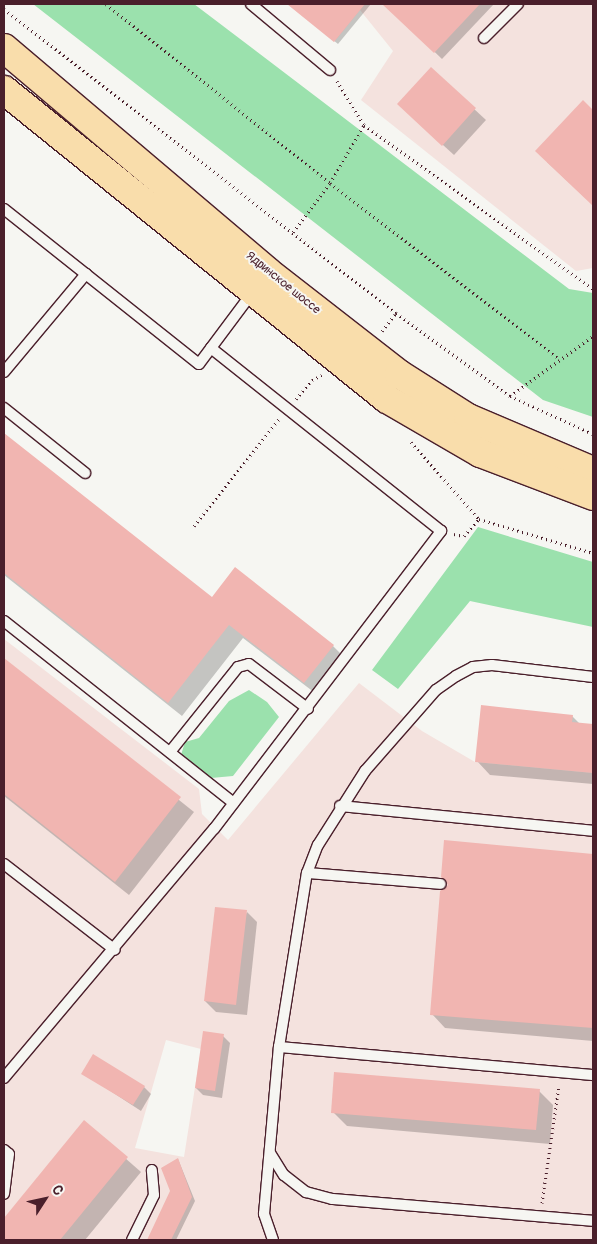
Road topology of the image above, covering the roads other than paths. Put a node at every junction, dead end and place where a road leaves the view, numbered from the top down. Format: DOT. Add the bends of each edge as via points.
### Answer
graph roads {
  1 [pos="251,4"];
  2 [pos="518,4"];
  3 [pos="484,38"];
  4 [pos="4,48"];
  5 [pos="330,70"];
  6 [pos="4,90"];
  7 [pos="4,209"];
  8 [pos="86,274"];
  9 [pos="260,282"];
  10 [pos="212,348"];
  11 [pos="4,372"];
  12 [pos="4,408"];
  13 [pos="593,471"];
  14 [pos="85,473"];
  15 [pos="593,496"];
  16 [pos="4,621"];
  17 [pos="593,677"];
  18 [pos="308,709"];
  19 [pos="170,752"];
  20 [pos="234,803"];
  21 [pos="340,806"];
  22 [pos="593,831"];
  23 [pos="4,864"];
  24 [pos="307,873"];
  25 [pos="441,884"];
  26 [pos="115,950"];
  27 [pos="279,1047"];
  28 [pos="593,1075"];
  29 [pos="4,1078"];
  30 [pos="4,1150"];
  31 [pos="270,1153"];
  32 [pos="152,1170"];
  33 [pos="4,1194"];
  34 [pos="593,1221"];
  35 [pos="132,1240"];
  36 [pos="273,1240"];
  1 -- 5 [label="lane"];
  2 -- 3 [label="lane"];
  4 -- 9 [label="main road, Ядринское шоссе"];
  6 -- 9 [label="main road, Ядринское шоссе"];
  7 -- 8 [label="lane"];
  8 -- 10 [label="lane" via="199,364"];
  8 -- 11 [label="lane"];
  9 -- 10 [label="lane"];
  9 -- 13 [label="main road, Ядринское шоссе" via="468,418"];
  9 -- 15 [label="main road, Ядринское шоссе" via="352,373 443,434 523,472"];
  10 -- 18 [label="lane" via="441,531"];
  12 -- 14 [label="lane"];
  16 -- 19 [label="lane"];
  17 -- 21 [label="lane" via="492,665 456,676 436,690 408,721"];
  18 -- 19 [label="lane" via="249,664 238,667"];
  18 -- 20 [label="lane"];
  19 -- 20 [label="lane"];
  20 -- 26 [label="lane"];
  21 -- 22 [label="lane"];
  21 -- 24 [label="lane"];
  23 -- 26 [label="lane"];
  24 -- 25 [label="lane"];
  24 -- 27 [label="lane"];
  26 -- 29 [label="lane"];
  27 -- 28 [label="lane"];
  27 -- 31 [label="lane"];
  30 -- 33 [label="lane" via="9,1154"];
  31 -- 34 [label="lane" via="284,1175 306,1192 332,1199"];
  31 -- 36 [label="lane" via="264,1214"];
  32 -- 35 [label="lane" via="154,1195"];
}
